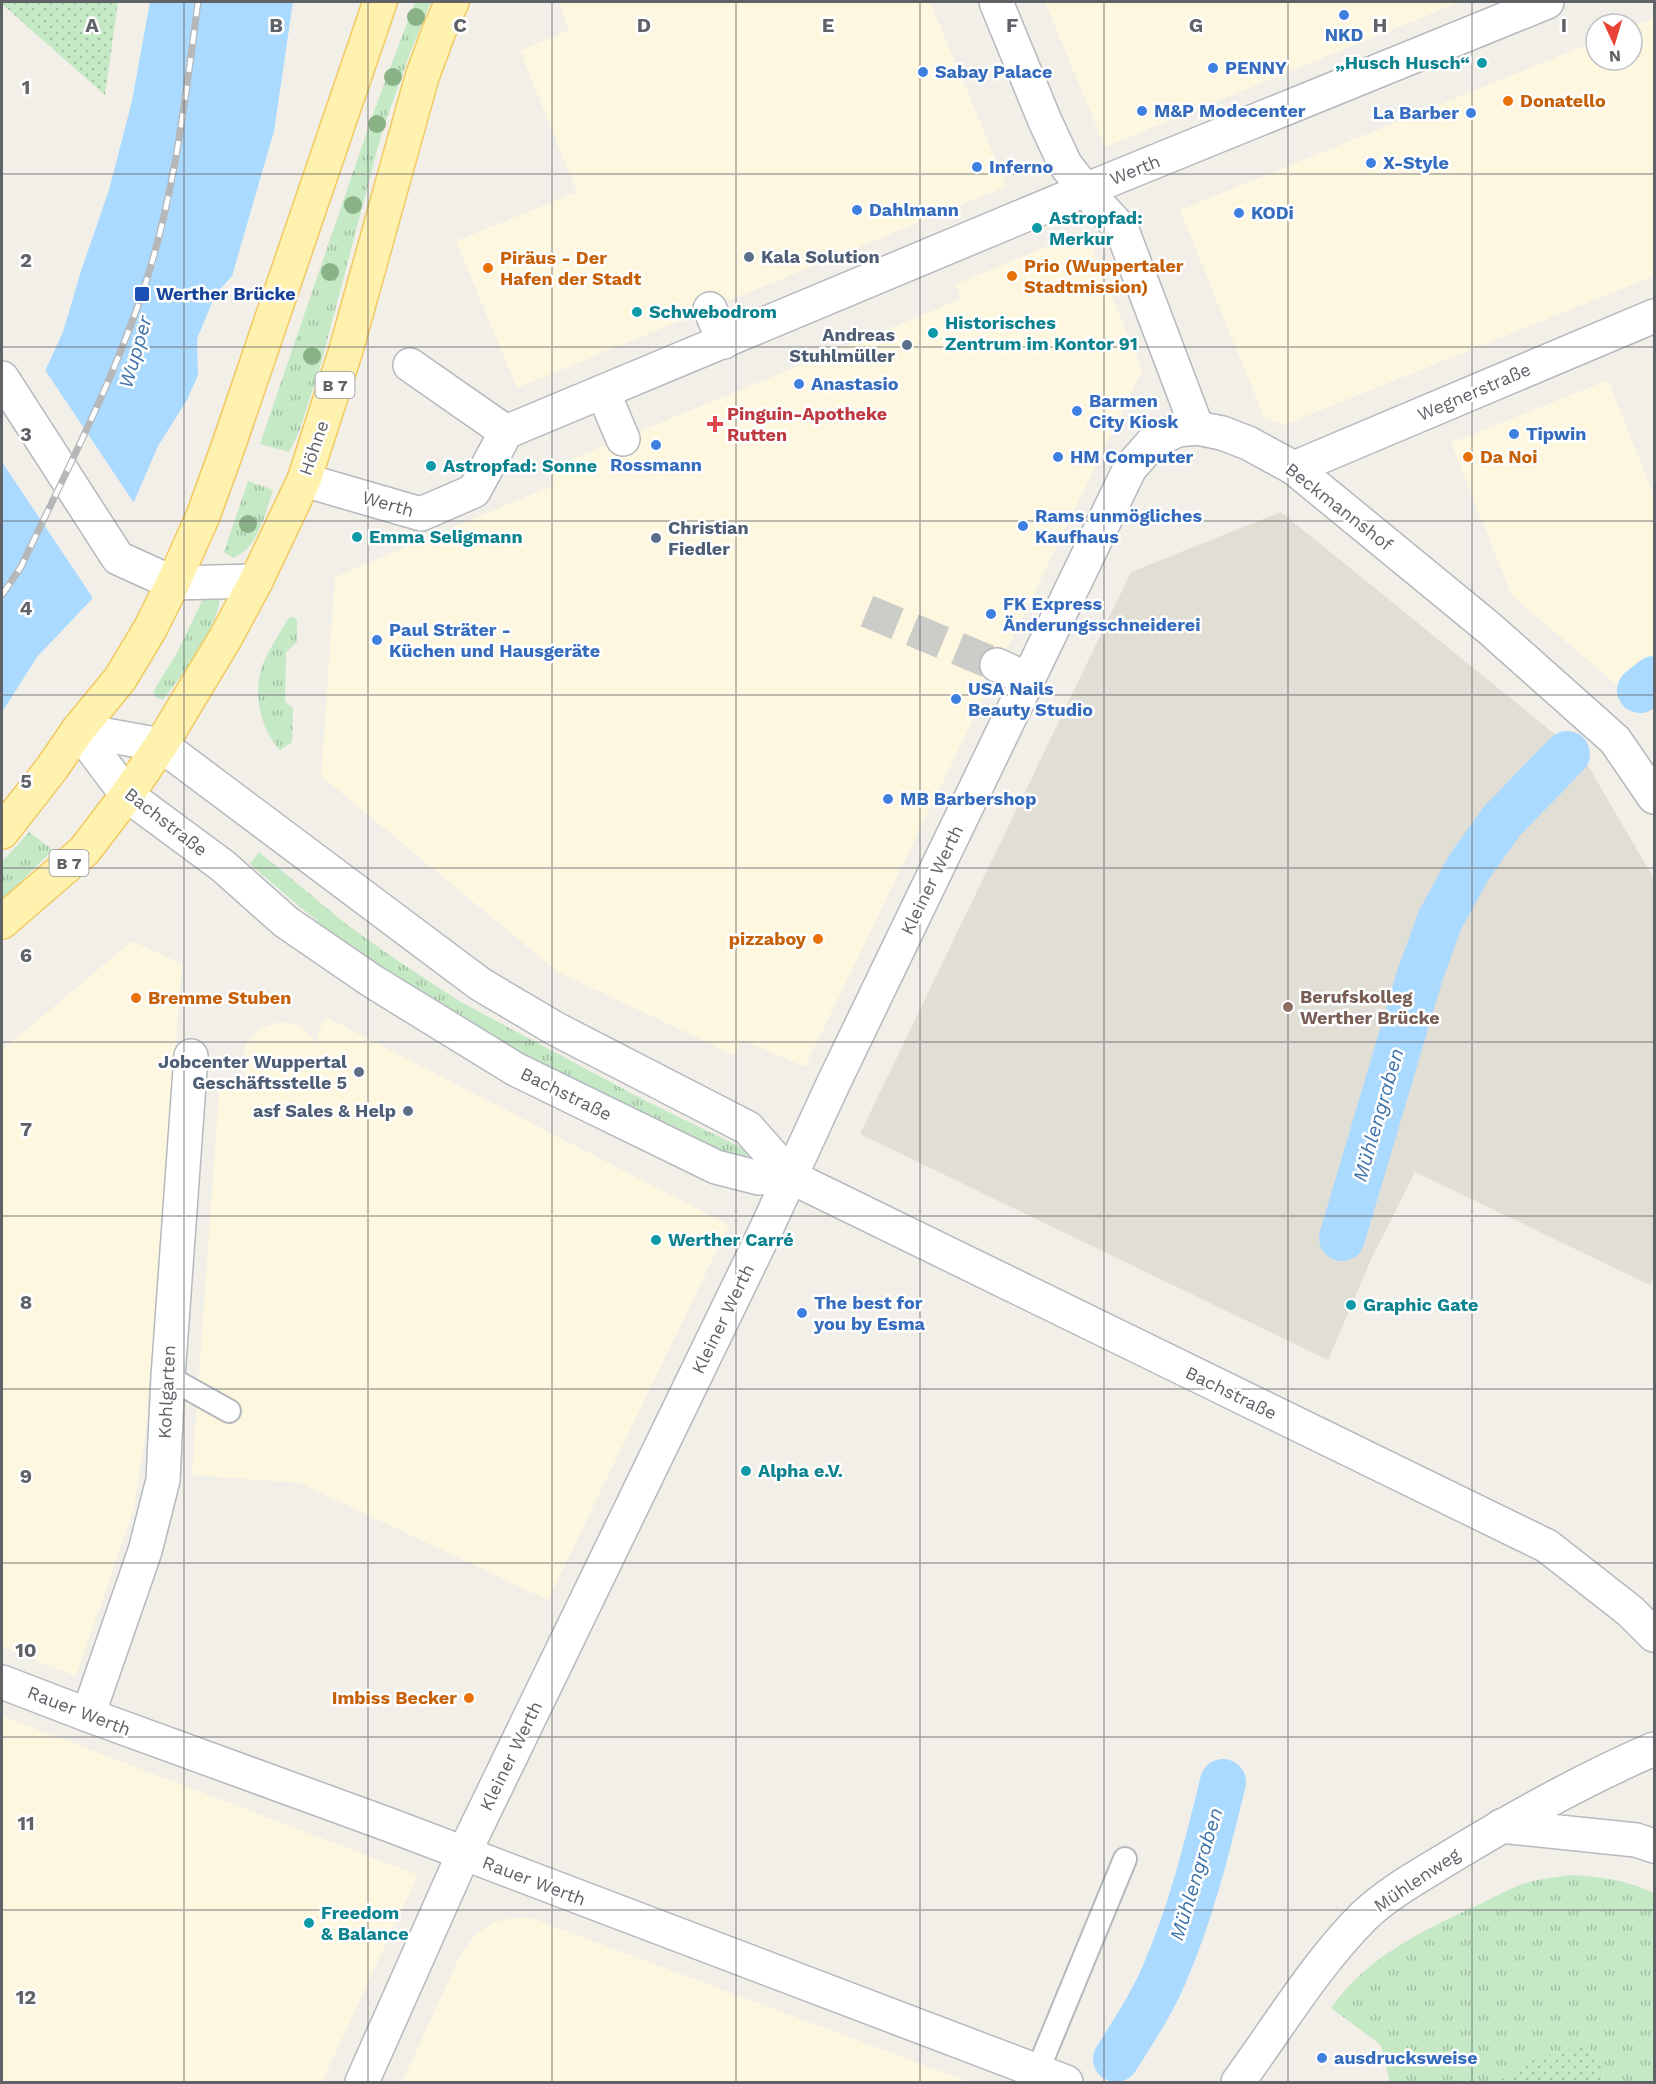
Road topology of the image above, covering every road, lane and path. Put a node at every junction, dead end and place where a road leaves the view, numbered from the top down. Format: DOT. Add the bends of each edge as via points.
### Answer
graph roads {
  1 [pos="380,2"];
  2 [pos="452,2"];
  3 [pos="996,2"];
  4 [pos="1547,2"];
  5 [pos="1085,190"];
  6 [pos="710,309"];
  7 [pos="1654,316"];
  8 [pos="724,342"];
  9 [pos="410,365"];
  10 [pos="6,383"];
  11 [pos="603,392"];
  12 [pos="1197,428"];
  13 [pos="506,432"];
  14 [pos="622,439"];
  15 [pos="1294,468"];
  16 [pos="304,480"];
  17 [pos="256,581"];
  18 [pos="173,583"];
  19 [pos="997,665"];
  20 [pos="1027,679"];
  21 [pos="78,730"];
  22 [pos="161,745"];
  23 [pos="127,795"];
  24 [pos="1654,797"];
  25 [pos="2,832"];
  26 [pos="2,922"];
  27 [pos="191,1056"];
  28 [pos="791,1177"];
  29 [pos="168,1377"];
  30 [pos="229,1411"];
  31 [pos="1654,1635"];
  32 [pos="2,1682"];
  33 [pos="88,1715"];
  34 [pos="1654,1749"];
  35 [pos="1501,1826"];
  36 [pos="1654,1846"];
  37 [pos="463,1855"];
  38 [pos="1125,1859"];
  39 [pos="1051,2077"];
  40 [pos="362,2082"];
  41 [pos="1238,2082"];
  1 -- 18 [label="main road" via="228,447"];
  2 -- 16 [label="main road, Höhne / B 7" via="419,88 349,339"];
  3 -- 5 [label="street" via="1065,164"];
  4 -- 5 [label="street, Werth"];
  5 -- 8 [label="street, Werth"];
  5 -- 12 [label="street" via="1122,230"];
  6 -- 8 [label="street"];
  7 -- 15 [label="street, Wegnerstraße"];
  8 -- 11 [label="street, Werth"];
  9 -- 13 [label="street"];
  10 -- 18 [label="street" via="118,558"];
  11 -- 13 [label="street, Werth"];
  11 -- 14 [label="street"];
  12 -- 15 [label="street, Beckmannshof" via="1248,443"];
  12 -- 20 [label="street, Kleiner Werth" via="1177,430 1152,443 1130,468"];
  13 -- 16 [label="street, Werth" via="474,491 421,514"];
  15 -- 24 [label="street, Beckmannshof" via="1489,628 1614,740"];
  16 -- 17 [label="main road, Höhne / B 7"];
  17 -- 18 [label="street"];
  17 -- 22 [label="main road, Höhne / B 7"];
  18 -- 21 [label="main road" via="120,680"];
  19 -- 20 [label="street"];
  20 -- 28 [label="street, Kleiner Werth"];
  21 -- 22 [label="street, Bachstraße"];
  21 -- 23 [label="street, Bachstraße"];
  21 -- 25 [label="main road"];
  22 -- 23 [label="main road, Höhne / B 7"];
  22 -- 28 [label="street, Bachstraße" via="480,984 556,1029 748,1128"];
  23 -- 26 [label="main road, B 7" via="84,851"];
  23 -- 28 [label="street, Bachstraße" via="223,866 286,922 372,981 515,1069 716,1167 759,1178"];
  27 -- 29 [label="street, Kohlgarten" via="189,1187"];
  28 -- 31 [label="street, Bachstraße" via="1547,1546 1630,1611"];
  28 -- 37 [label="street, Kleiner Werth"];
  29 -- 30 [label="lane"];
  29 -- 33 [label="street, Kohlgarten" via="163,1480 145,1551"];
  32 -- 33 [label="street, Rauer Werth"];
  33 -- 37 [label="street, Rauer Werth"];
  34 -- 35 [label="street, Mühlenweg"];
  35 -- 36 [label="street" via="1636,1840"];
  35 -- 41 [label="street, Mühlenweg" via="1366,1914 1331,1951"];
  37 -- 39 [label="street, Rauer Werth"];
  37 -- 40 [label="street, Kleiner Werth"];
  38 -- 39 [label="lane"];
}
